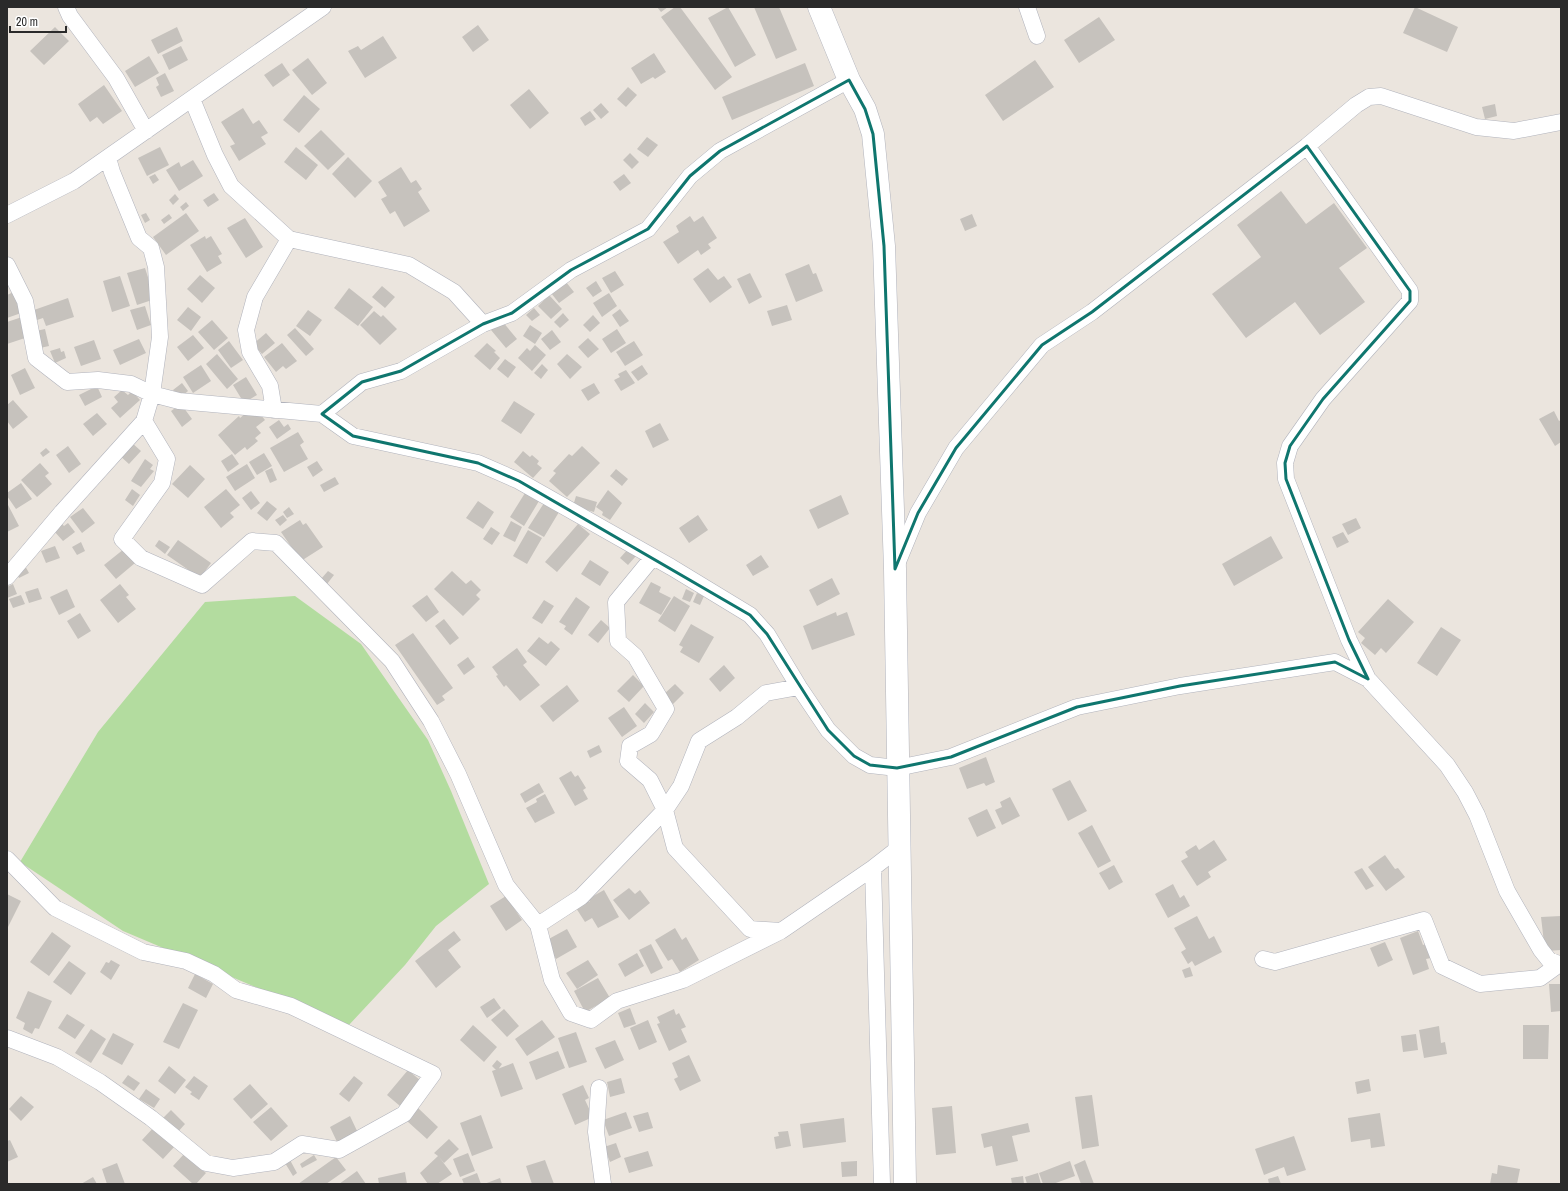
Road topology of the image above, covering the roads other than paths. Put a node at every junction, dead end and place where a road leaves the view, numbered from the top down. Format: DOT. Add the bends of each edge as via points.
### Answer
graph roads {
  1 [pos="66,7"];
  2 [pos="323,7"];
  3 [pos="819,7"];
  4 [pos="1027,7"];
  5 [pos="1037,36"];
  6 [pos="849,80"];
  7 [pos="192,99"];
  8 [pos="1561,122"];
  9 [pos="146,131"];
  10 [pos="1307,146"];
  11 [pos="108,158"];
  12 [pos="7,215"];
  13 [pos="289,239"];
  14 [pos="7,265"];
  15 [pos="483,324"];
  16 [pos="152,394"];
  17 [pos="274,410"];
  18 [pos="322,414"];
  19 [pos="144,420"];
  20 [pos="653,557"];
  21 [pos="895,569"];
  22 [pos="7,577"];
  23 [pos="1368,679"];
  24 [pos="799,687"];
  25 [pos="897,768"];
  26 [pos="665,810"];
  27 [pos="900,847"];
  28 [pos="7,859"];
  29 [pos="873,868"];
  30 [pos="538,925"];
  31 [pos="782,931"];
  32 [pos="1263,959"];
  33 [pos="1560,965"];
  34 [pos="7,1038"];
  35 [pos="599,1088"];
  36 [pos="603,1184"];
  37 [pos="882,1184"];
  38 [pos="904,1184"];
  1 -- 9 [label="street" via="116,78"];
  2 -- 7 [label="street"];
  3 -- 6 [label="main road"];
  4 -- 5 [label="street"];
  6 -- 15 [label="street" via="720,150 690,176 648,229 571,270 512,313"];
  6 -- 21 [label="main road" via="865,109 873,134 884,246"];
  7 -- 9 [label="street"];
  7 -- 13 [label="street" via="231,186"];
  8 -- 10 [label="street" via="1514,131 1476,128 1381,96 1369,97"];
  9 -- 11 [label="street"];
  10 -- 21 [label="street" via="1092,312 1042,346 956,448 918,513"];
  10 -- 23 [label="street" via="1410,291 1410,301 1323,399 1290,446 1285,463 1286,479 1349,640"];
  11 -- 12 [label="street" via="74,181"];
  11 -- 16 [label="street" via="139,238 151,248 156,267 160,337"];
  13 -- 15 [label="street" via="409,265 454,292"];
  13 -- 17 [label="street" via="256,297 246,330 250,352 270,386"];
  14 -- 16 [label="street" via="25,301 36,358 67,382 98,380 131,384"];
  15 -- 18 [label="street" via="401,371 362,382"];
  16 -- 17 [label="street" via="179,401"];
  16 -- 19 [label="street"];
  17 -- 18 [label="street"];
  18 -- 20 [label="street" via="353,436 478,462 519,481"];
  19 -- 22 [label="street"];
  19 -- 30 [label="street" via="167,459 162,483 122,539 141,558 202,585 252,541 276,543 392,661 434,727 458,774 506,885"];
  20 -- 24 [label="street" via="750,615 767,634"];
  20 -- 26 [label="street" via="616,602 618,641 635,656 666,709 651,734 630,746 628,761 650,780"];
  21 -- 25 [label="main road"];
  23 -- 25 [label="street" via="1335,662 1180,686 1077,707 951,757"];
  23 -- 33 [label="street" via="1446,765 1465,792 1477,815 1507,891 1541,950 1549,960"];
  24 -- 25 [label="street" via="828,730 854,756 870,765"];
  24 -- 26 [label="street" via="766,693 737,717 699,741 681,786"];
  25 -- 27 [label="main road"];
  26 -- 30 [label="street" via="581,897"];
  26 -- 31 [label="street" via="675,848 750,929"];
  27 -- 29 [label="street"];
  27 -- 38 [label="main road"];
  28 -- 34 [label="street" via="55,908 143,952 186,961 214,974 236,990 291,1006 433,1074 404,1114 339,1150 302,1144 274,1162 233,1168 206,1163 151,1118 100,1082 57,1057"];
  29 -- 31 [label="street"];
  29 -- 37 [label="street"];
  30 -- 31 [label="street" via="552,980 571,1013 591,1020 617,1002 683,980"];
  32 -- 33 [label="street" via="1275,962 1424,920 1442,966 1480,984 1540,978"];
  35 -- 36 [label="street" via="596,1132"];
}
